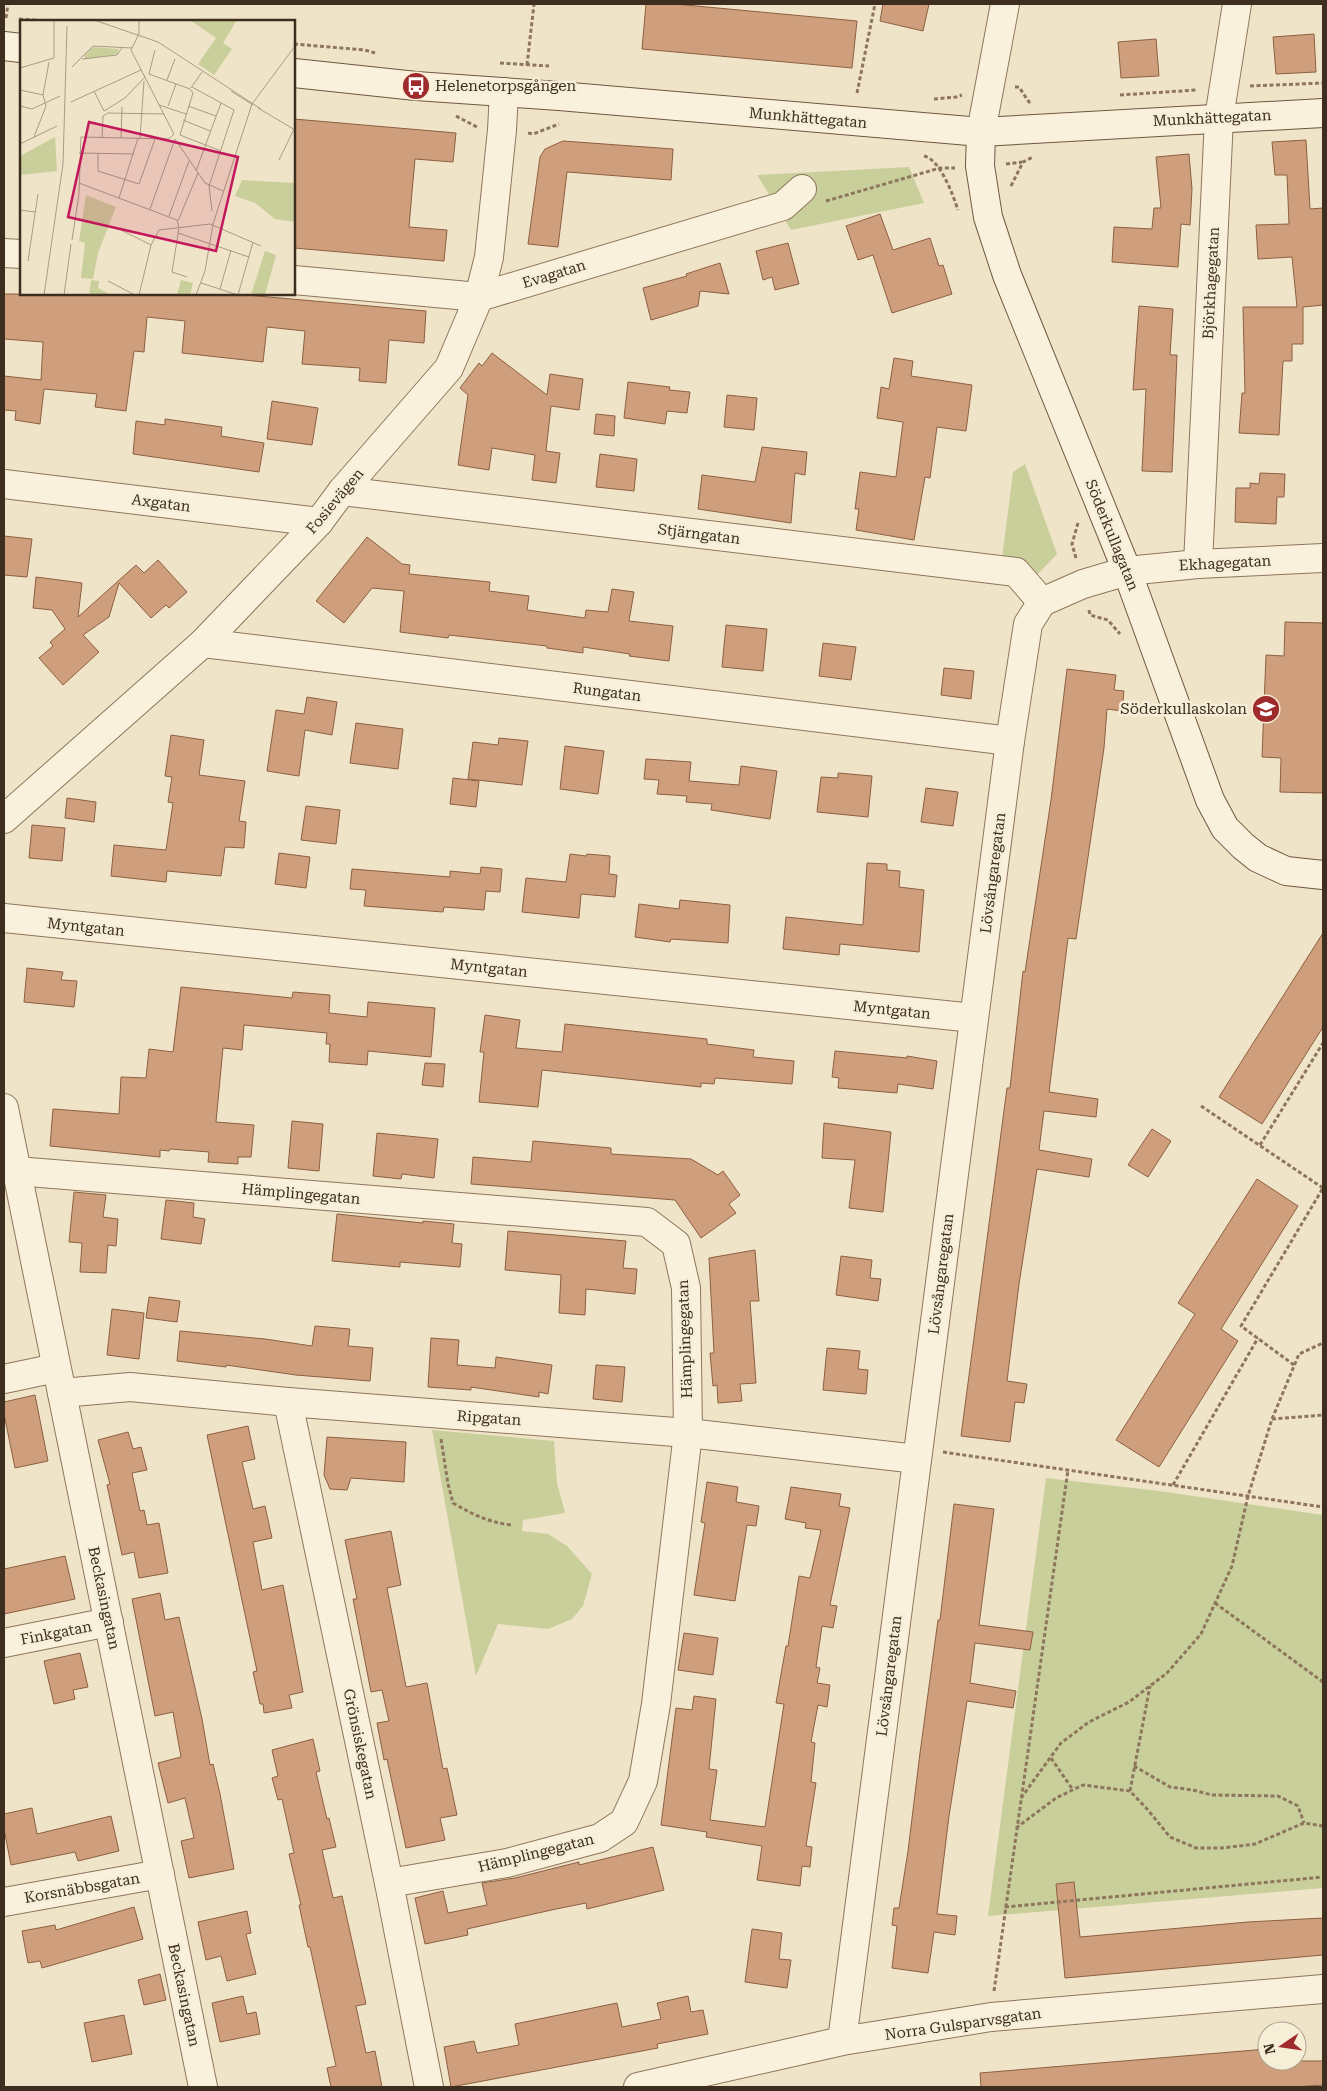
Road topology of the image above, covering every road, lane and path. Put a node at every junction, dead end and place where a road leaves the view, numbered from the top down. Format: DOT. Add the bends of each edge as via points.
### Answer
graph roads {
  1 [pos="8,4"];
  2 [pos="534,4"];
  3 [pos="875,4"];
  4 [pos="1005,4"];
  5 [pos="1237,4"];
  6 [pos="5,18"];
  7 [pos="32,20"];
  8 [pos="295,44"];
  9 [pos="4,46"];
  10 [pos="20,48"];
  11 [pos="381,55"];
  12 [pos="497,63"];
  13 [pos="527,64"];
  14 [pos="552,67"];
  15 [pos="295,73"];
  16 [pos="1323,82"];
  17 [pos="990,84"];
  18 [pos="1223,88"];
  19 [pos="514,92"];
  20 [pos="847,92"];
  21 [pos="857,93"];
  22 [pos="867,94"];
  23 [pos="1117,96"];
  24 [pos="925,99"];
  25 [pos="1039,102"];
  26 [pos="1323,113"];
  27 [pos="447,115"];
  28 [pos="1219,118"];
  29 [pos="566,125"];
  30 [pos="502,130"];
  31 [pos="981,132"];
  32 [pos="1038,154"];
  33 [pos="918,155"];
  34 [pos="1023,162"];
  35 [pos="980,166"];
  36 [pos="940,168"];
  37 [pos="802,190"];
  38 [pos="1010,193"];
  39 [pos="961,215"];
  40 [pos="4,253"];
  41 [pos="20,254"];
  42 [pos="295,280"];
  43 [pos="479,297"];
  44 [pos="4,484"];
  45 [pos="342,491"];
  46 [pos="1078,518"];
  47 [pos="319,522"];
  48 [pos="1323,558"];
  49 [pos="1198,564"];
  50 [pos="1127,571"];
  51 [pos="1083,584"];
  52 [pos="1042,602"];
  53 [pos="1121,636"];
  54 [pos="203,643"];
  55 [pos="1010,741"];
  56 [pos="4,819"];
  57 [pos="1323,875"];
  58 [pos="4,918"];
  59 [pos="974,1018"];
  60 [pos="1323,1044"];
  61 [pos="1201,1106"];
  62 [pos="4,1108"];
  63 [pos="1260,1145"];
  64 [pos="16,1171"];
  65 [pos="1323,1188"];
  66 [pos="1258,1338"];
  67 [pos="1323,1343"];
  68 [pos="1294,1365"];
  69 [pos="4,1379"];
  70 [pos="59,1380"];
  71 [pos="288,1402"];
  72 [pos="426,1412"];
  73 [pos="1323,1415"];
  74 [pos="1272,1419"];
  75 [pos="688,1433"];
  76 [pos="918,1454"];
  77 [pos="1068,1470"];
  78 [pos="1173,1485"];
  79 [pos="1248,1496"];
  80 [pos="1323,1507"];
  81 [pos="510,1525"];
  82 [pos="1215,1603"];
  83 [pos="109,1622"];
  84 [pos="4,1643"];
  85 [pos="1323,1682"];
  86 [pos="1150,1686"];
  87 [pos="1051,1758"];
  88 [pos="1134,1766"];
  89 [pos="1073,1790"];
  90 [pos="1130,1791"];
  91 [pos="1021,1798"];
  92 [pos="1304,1823"];
  93 [pos="1323,1826"];
  94 [pos="1016,1828"];
  95 [pos="160,1874"];
  96 [pos="1323,1877"];
  97 [pos="389,1883"];
  98 [pos="4,1902"];
  99 [pos="1005,1907"];
  100 [pos="1323,1989"];
  101 [pos="991,2017"];
  102 [pos="842,2041"];
  103 [pos="204,2087"];
  104 [pos="429,2087"];
  105 [pos="638,2087"];
  1 -- 6 [label="path"];
  2 -- 13 [label="path"];
  3 -- 21 [label="path"];
  4 -- 17 [label="street, Söderkullagatan"];
  5 -- 18 [label="street, Björkhagegatan"];
  6 -- 7 [label="path"];
  8 -- 11 [label="path" via="365,50"];
  9 -- 10 [label="street"];
  12 -- 13 [label="path"];
  13 -- 14 [label="path"];
  13 -- 19 [label="path"];
  15 -- 19 [label="street, Munkhättegatan"];
  16 -- 18 [label="path"];
  17 -- 24 [label="path" via="975,83 968,92 956,97"];
  17 -- 25 [label="path" via="1019,87 1030,102"];
  17 -- 31 [label="street, Söderkullagatan"];
  18 -- 23 [label="path"];
  18 -- 28 [label="street, Björkhagegatan"];
  19 -- 30 [label="street, Fosievägen"];
  19 -- 31 [label="street, Munkhättegatan"];
  20 -- 21 [label="path"];
  21 -- 22 [label="path"];
  26 -- 28 [label="street, Munkhättegatan"];
  27 -- 30 [label="path" via="457,116 474,127"];
  28 -- 31 [label="street, Munkhättegatan"];
  28 -- 49 [label="street, Björkhagegatan"];
  29 -- 30 [label="path" via="556,124 533,134"];
  30 -- 43 [label="street, Fosievägen" via="489,257"];
  31 -- 35 [label="street, Söderkullagatan"];
  32 -- 34 [label="path"];
  33 -- 36 [label="path" via="928,156"];
  34 -- 35 [label="path"];
  34 -- 38 [label="path"];
  35 -- 36 [label="path"];
  35 -- 50 [label="street, Söderkullagatan" via="988,217 1006,275"];
  36 -- 37 [label="path" via="812,206"];
  36 -- 39 [label="path"];
  37 -- 43 [label="street, Evagatan" via="783,206"];
  40 -- 41 [label="street"];
  42 -- 43 [label="street, Evagatan"];
  43 -- 45 [label="street, Fosievägen" via="449,368"];
  44 -- 47 [label="street, Axgatan"];
  45 -- 47 [label="street, Fosievägen"];
  45 -- 52 [label="street, Stjärngatan" via="1016,572"];
  46 -- 51 [label="path" via="1072,544"];
  47 -- 54 [label="street, Fosievägen"];
  48 -- 49 [label="street, Ekhagegatan"];
  49 -- 50 [label="street, Ekhagegatan"];
  50 -- 51 [label="street"];
  50 -- 57 [label="street, Söderkullagatan" via="1210,800 1226,828 1243,846 1272,866 1286,872"];
  51 -- 52 [label="street"];
  51 -- 53 [label="path" via="1090,615 1108,620"];
  52 -- 55 [label="street, Lövsångaregatan" via="1028,624"];
  54 -- 55 [label="street, Rungatan"];
  54 -- 56 [label="street, Fosievägen"];
  55 -- 59 [label="street, Lövsångaregatan"];
  58 -- 59 [label="street, Myntgatan"];
  59 -- 76 [label="street, Lövsångaregatan"];
  60 -- 63 [label="path"];
  61 -- 63 [label="path"];
  62 -- 64 [label="street, Beckasingatan"];
  63 -- 65 [label="path"];
  64 -- 70 [label="street, Beckasingatan"];
  64 -- 75 [label="street, Hämplingegatan" via="647,1222 676,1244 686,1288"];
  65 -- 66 [label="path" via="1241,1326"];
  66 -- 68 [label="path"];
  66 -- 78 [label="path"];
  67 -- 68 [label="path" via="1299,1354"];
  68 -- 74 [label="path"];
  69 -- 70 [label="street, Ripgatan"];
  70 -- 71 [label="street, Ripgatan"];
  70 -- 83 [label="street, Beckasingatan"];
  71 -- 72 [label="street, Ripgatan"];
  71 -- 97 [label="street, Grönsiskegatan"];
  72 -- 75 [label="street, Ripgatan"];
  72 -- 81 [label="path" via="441,1436 453,1503 473,1515"];
  73 -- 74 [label="path"];
  74 -- 79 [label="path"];
  75 -- 76 [label="street, Ripgatan"];
  75 -- 97 [label="street, Hämplingegatan" via="656,1704 642,1781 624,1822 600,1838 507,1863"];
  76 -- 77 [label="path"];
  76 -- 102 [label="street, Lövsångaregatan"];
  77 -- 78 [label="path"];
  77 -- 91 [label="path"];
  78 -- 79 [label="path"];
  79 -- 80 [label="path"];
  79 -- 82 [label="path" via="1232,1566"];
  82 -- 85 [label="path"];
  82 -- 86 [label="path" via="1201,1634 1167,1673"];
  83 -- 84 [label="street, Finkgatan"];
  83 -- 95 [label="street, Beckasingatan"];
  86 -- 87 [label="path" via="1129,1702 1089,1722 1061,1743"];
  86 -- 88 [label="path"];
  87 -- 89 [label="path"];
  87 -- 91 [label="path"];
  88 -- 90 [label="path"];
  88 -- 92 [label="path" via="1170,1787 1212,1795 1278,1796 1298,1806"];
  89 -- 90 [label="path" via="1083,1785"];
  89 -- 94 [label="path" via="1056,1798"];
  90 -- 92 [label="path" via="1170,1837 1196,1848 1255,1844"];
  91 -- 94 [label="path"];
  92 -- 93 [label="path"];
  94 -- 99 [label="path"];
  95 -- 98 [label="street, Korsnäbbsgatan"];
  95 -- 103 [label="street, Beckasingatan"];
  96 -- 99 [label="path"];
  97 -- 104 [label="street, Grönsiskegatan"];
  99 -- 101 [label="path"];
  100 -- 101 [label="street, Norra Gulsparvsgatan"];
  101 -- 102 [label="street, Norra Gulsparvsgatan"];
  102 -- 105 [label="street, Norra Gulsparvsgatan"];
}
